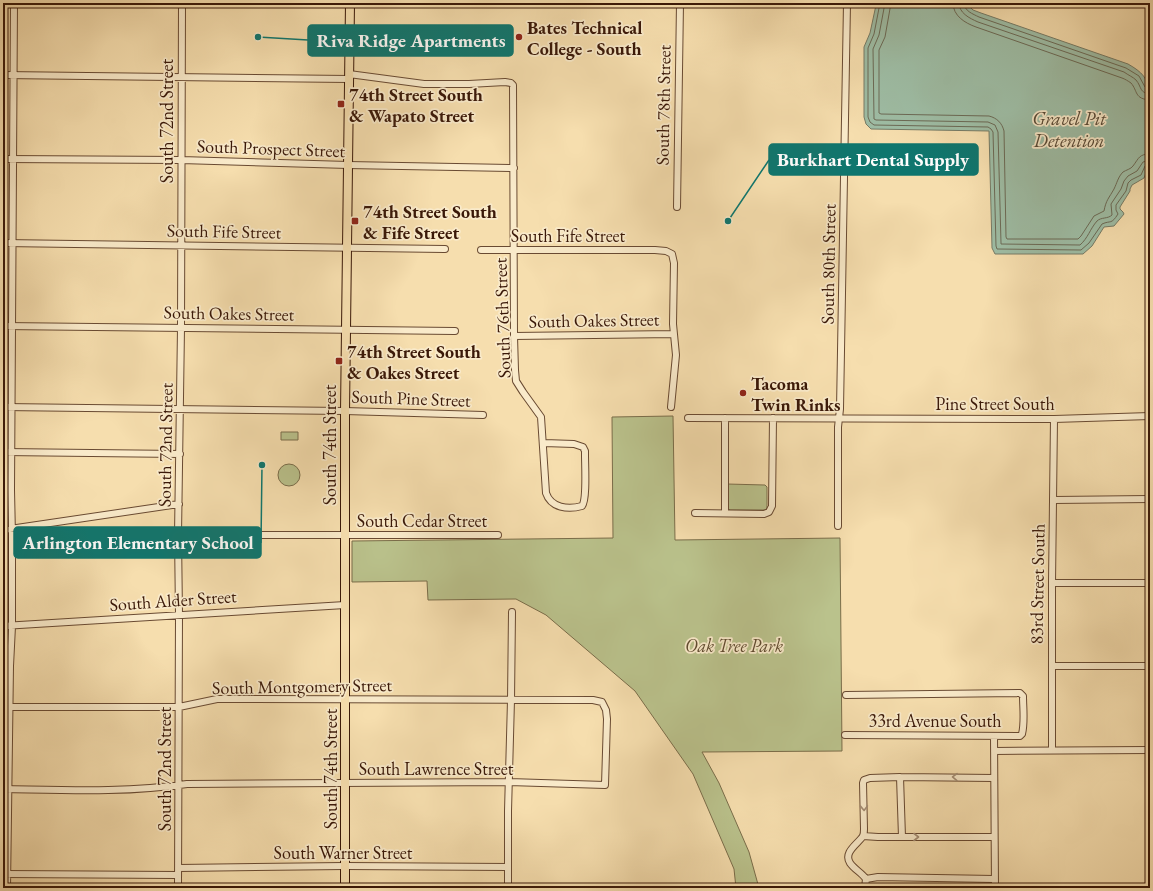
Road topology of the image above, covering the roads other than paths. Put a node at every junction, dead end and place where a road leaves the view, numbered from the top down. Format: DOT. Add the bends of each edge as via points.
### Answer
graph roads {
  1 [pos="14,3"];
  2 [pos="182,3"];
  3 [pos="350,3"];
  4 [pos="730,3"];
  5 [pos="794,3"];
  6 [pos="847,3"];
  7 [pos="680,4"];
  8 [pos="3,75"];
  9 [pos="14,75"];
  10 [pos="349,77"];
  11 [pos="181,78"];
  12 [pos="3,159"];
  13 [pos="13,159"];
  14 [pos="181,160"];
  15 [pos="348,165"];
  16 [pos="514,168"];
  17 [pos="677,207"];
  18 [pos="3,243"];
  19 [pos="12,243"];
  20 [pos="181,246"];
  21 [pos="347,248"];
  22 [pos="445,249"];
  23 [pos="480,250"];
  24 [pos="514,250"];
  25 [pos="3,326"];
  26 [pos="12,326"];
  27 [pos="181,328"];
  28 [pos="346,329"];
  29 [pos="454,331"];
  30 [pos="674,334"];
  31 [pos="514,336"];
  32 [pos="3,407"];
  33 [pos="11,407"];
  34 [pos="671,407"];
  35 [pos="180,409"];
  36 [pos="345,411"];
  37 [pos="483,415"];
  38 [pos="1150,416"];
  39 [pos="688,418"];
  40 [pos="725,418"];
  41 [pos="773,418"];
  42 [pos="839,419"];
  43 [pos="1054,419"];
  44 [pos="544,443"];
  45 [pos="3,452"];
  46 [pos="11,452"];
  47 [pos="180,454"];
  48 [pos="1150,499"];
  49 [pos="1054,500"];
  50 [pos="179,504"];
  51 [pos="695,513"];
  52 [pos="725,513"];
  53 [pos="838,526"];
  54 [pos="3,530"];
  55 [pos="11,530"];
  56 [pos="178,535"];
  57 [pos="345,535"];
  58 [pos="498,535"];
  59 [pos="1052,583"];
  60 [pos="1150,583"];
  61 [pos="345,605"];
  62 [pos="512,612"];
  63 [pos="179,615"];
  64 [pos="3,626"];
  65 [pos="12,626"];
  66 [pos="1052,666"];
  67 [pos="1150,666"];
  68 [pos="846,695"];
  69 [pos="346,700"];
  70 [pos="511,700"];
  71 [pos="6,707"];
  72 [pos="179,707"];
  73 [pos="845,735"];
  74 [pos="994,736"];
  75 [pos="1052,750"];
  76 [pos="1150,750"];
  77 [pos="994,751"];
  78 [pos="900,777"];
  79 [pos="994,778"];
  80 [pos="509,782"];
  81 [pos="346,783"];
  82 [pos="179,785"];
  83 [pos="605,785"];
  84 [pos="6,789"];
  85 [pos="863,836"];
  86 [pos="902,837"];
  87 [pos="994,837"];
  88 [pos="346,866"];
  89 [pos="508,867"];
  90 [pos="178,872"];
  91 [pos="5,874"];
  92 [pos="866,879"];
  93 [pos="994,879"];
  94 [pos="8,888"];
  95 [pos="178,888"];
  96 [pos="346,888"];
  97 [pos="508,888"];
  98 [pos="865,888"];
  99 [pos="995,888"];
  1 -- 9 [label="street"];
  2 -- 11 [label="street, South 72nd Street"];
  3 -- 10 [label="main road, South 74th Street"];
  4 -- 7 [label="street"];
  5 -- 6 [label="street"];
  6 -- 42 [label="street, South 80th Street"];
  7 -- 17 [label="street, South 78th Street"];
  8 -- 9 [label="street"];
  9 -- 11 [label="street"];
  9 -- 13 [label="street"];
  10 -- 11 [label="street"];
  10 -- 15 [label="main road, South 74th Street"];
  10 -- 16 [label="street, South 76th Street" via="424,84 511,82 514,88"];
  11 -- 14 [label="street, South 72nd Street"];
  12 -- 13 [label="street, South Prospect Street"];
  13 -- 14 [label="street, South Prospect Street"];
  13 -- 19 [label="street"];
  14 -- 15 [label="street, South Prospect Street"];
  14 -- 20 [label="street, South 72nd Street"];
  15 -- 16 [label="street, South Prospect Street"];
  15 -- 21 [label="main road, South 74th Street"];
  16 -- 24 [label="street, South 76th Street"];
  18 -- 19 [label="street, South Fife Street"];
  19 -- 20 [label="street, South Fife Street"];
  19 -- 26 [label="street"];
  20 -- 21 [label="street, South Fife Street"];
  20 -- 27 [label="street, South 72nd Street"];
  21 -- 22 [label="street, South Fife Street"];
  21 -- 28 [label="main road, South 74th Street"];
  23 -- 24 [label="street, South Fife Street"];
  24 -- 30 [label="street, South Fife Street" via="669,252 673,256"];
  24 -- 31 [label="street, South 76th Street"];
  25 -- 26 [label="street, South Oakes Street"];
  26 -- 27 [label="street, South Oakes Street"];
  26 -- 33 [label="street"];
  27 -- 28 [label="street, South Oakes Street"];
  27 -- 35 [label="street, South 72nd Street"];
  28 -- 29 [label="street, South Oakes Street"];
  28 -- 36 [label="main road, South 74th Street"];
  30 -- 31 [label="street, South Oakes Street"];
  30 -- 34 [label="street" via="676,355"];
  31 -- 44 [label="street, South 76th Street" via="516,381 541,417"];
  32 -- 33 [label="street, South Pine Street"];
  33 -- 35 [label="street, South Pine Street"];
  33 -- 46 [label="street"];
  35 -- 36 [label="street, South Pine Street"];
  35 -- 47 [label="street, South 72nd Street"];
  36 -- 37 [label="street, South Pine Street"];
  36 -- 57 [label="main road, South 74th Street"];
  38 -- 43 [label="street, Pine Street South"];
  39 -- 40 [label="street"];
  40 -- 41 [label="street"];
  40 -- 52 [label="street"];
  41 -- 42 [label="street"];
  41 -- 52 [label="street" via="772,506 769,512"];
  42 -- 43 [label="street, Pine Street South"];
  42 -- 53 [label="street, South 80th Street"];
  43 -- 49 [label="street, 83rd Street South"];
  44 -- 44 [label="street, South 76th Street" via="574,444 583,447 583,505 560,507 548,498"];
  45 -- 46 [label="street"];
  46 -- 47 [label="street"];
  46 -- 55 [label="street"];
  47 -- 50 [label="street, South 72nd Street"];
  48 -- 49 [label="street"];
  49 -- 59 [label="street, 83rd Street South"];
  50 -- 55 [label="street"];
  50 -- 56 [label="street, South 72nd Street"];
  51 -- 52 [label="street"];
  54 -- 55 [label="street"];
  55 -- 65 [label="street"];
  56 -- 57 [label="street, South Cedar Street"];
  56 -- 63 [label="street, South 72nd Street"];
  57 -- 58 [label="street, South Cedar Street"];
  57 -- 61 [label="main road, South 74th Street"];
  59 -- 60 [label="street"];
  59 -- 66 [label="street, 83rd Street South"];
  61 -- 63 [label="street, South Alder Street"];
  61 -- 69 [label="main road, South 74th Street"];
  62 -- 70 [label="street"];
  63 -- 65 [label="street, South Alder Street"];
  63 -- 72 [label="street, South 72nd Street"];
  64 -- 65 [label="street, South Alder Street"];
  65 -- 71 [label="street"];
  66 -- 67 [label="street"];
  66 -- 75 [label="street, 83rd Street South"];
  68 -- 74 [label="street, 33rd Avenue South" via="1020,693 1023,696 1022,734"];
  69 -- 70 [label="street, South Montgomery Street"];
  69 -- 72 [label="street, South Montgomery Street" via="217,699"];
  69 -- 81 [label="main road, South 74th Street"];
  70 -- 80 [label="street"];
  70 -- 83 [label="street, South Montgomery Street" via="602,702 607,719"];
  71 -- 72 [label="street, South Montgomery Street"];
  71 -- 84 [label="street"];
  72 -- 82 [label="street, South 72nd Street"];
  73 -- 74 [label="street, 33rd Avenue South"];
  74 -- 77 [label="street"];
  75 -- 76 [label="street, 33rd Avenue South"];
  75 -- 77 [label="street, 33rd Avenue South"];
  77 -- 79 [label="street"];
  79 -- 78 [label="street, one-way"];
  78 -- 85 [label="street, one-way" via="864,780"];
  78 -- 86 [label="street"];
  79 -- 87 [label="street"];
  80 -- 81 [label="street, South Lawrence Street"];
  80 -- 83 [label="street, South Lawrence Street"];
  80 -- 89 [label="street"];
  81 -- 82 [label="street, South Lawrence Street"];
  81 -- 88 [label="main road, South 74th Street"];
  82 -- 84 [label="street, South Lawrence Street" via="123,790"];
  82 -- 90 [label="street, South 72nd Street"];
  84 -- 91 [label="street"];
  85 -- 86 [label="street"];
  85 -- 92 [label="street" via="848,856 850,863"];
  86 -- 87 [label="street, one-way"];
  87 -- 93 [label="street"];
  88 -- 89 [label="street, South Warner Street"];
  88 -- 90 [label="street, South Warner Street"];
  88 -- 96 [label="main road, South 74th Street"];
  89 -- 97 [label="street"];
  90 -- 91 [label="street, South Warner Street"];
  90 -- 95 [label="street, South 72nd Street"];
  91 -- 94 [label="street"];
  92 -- 93 [label="street"];
  92 -- 98 [label="street"];
  93 -- 99 [label="street"];
}
